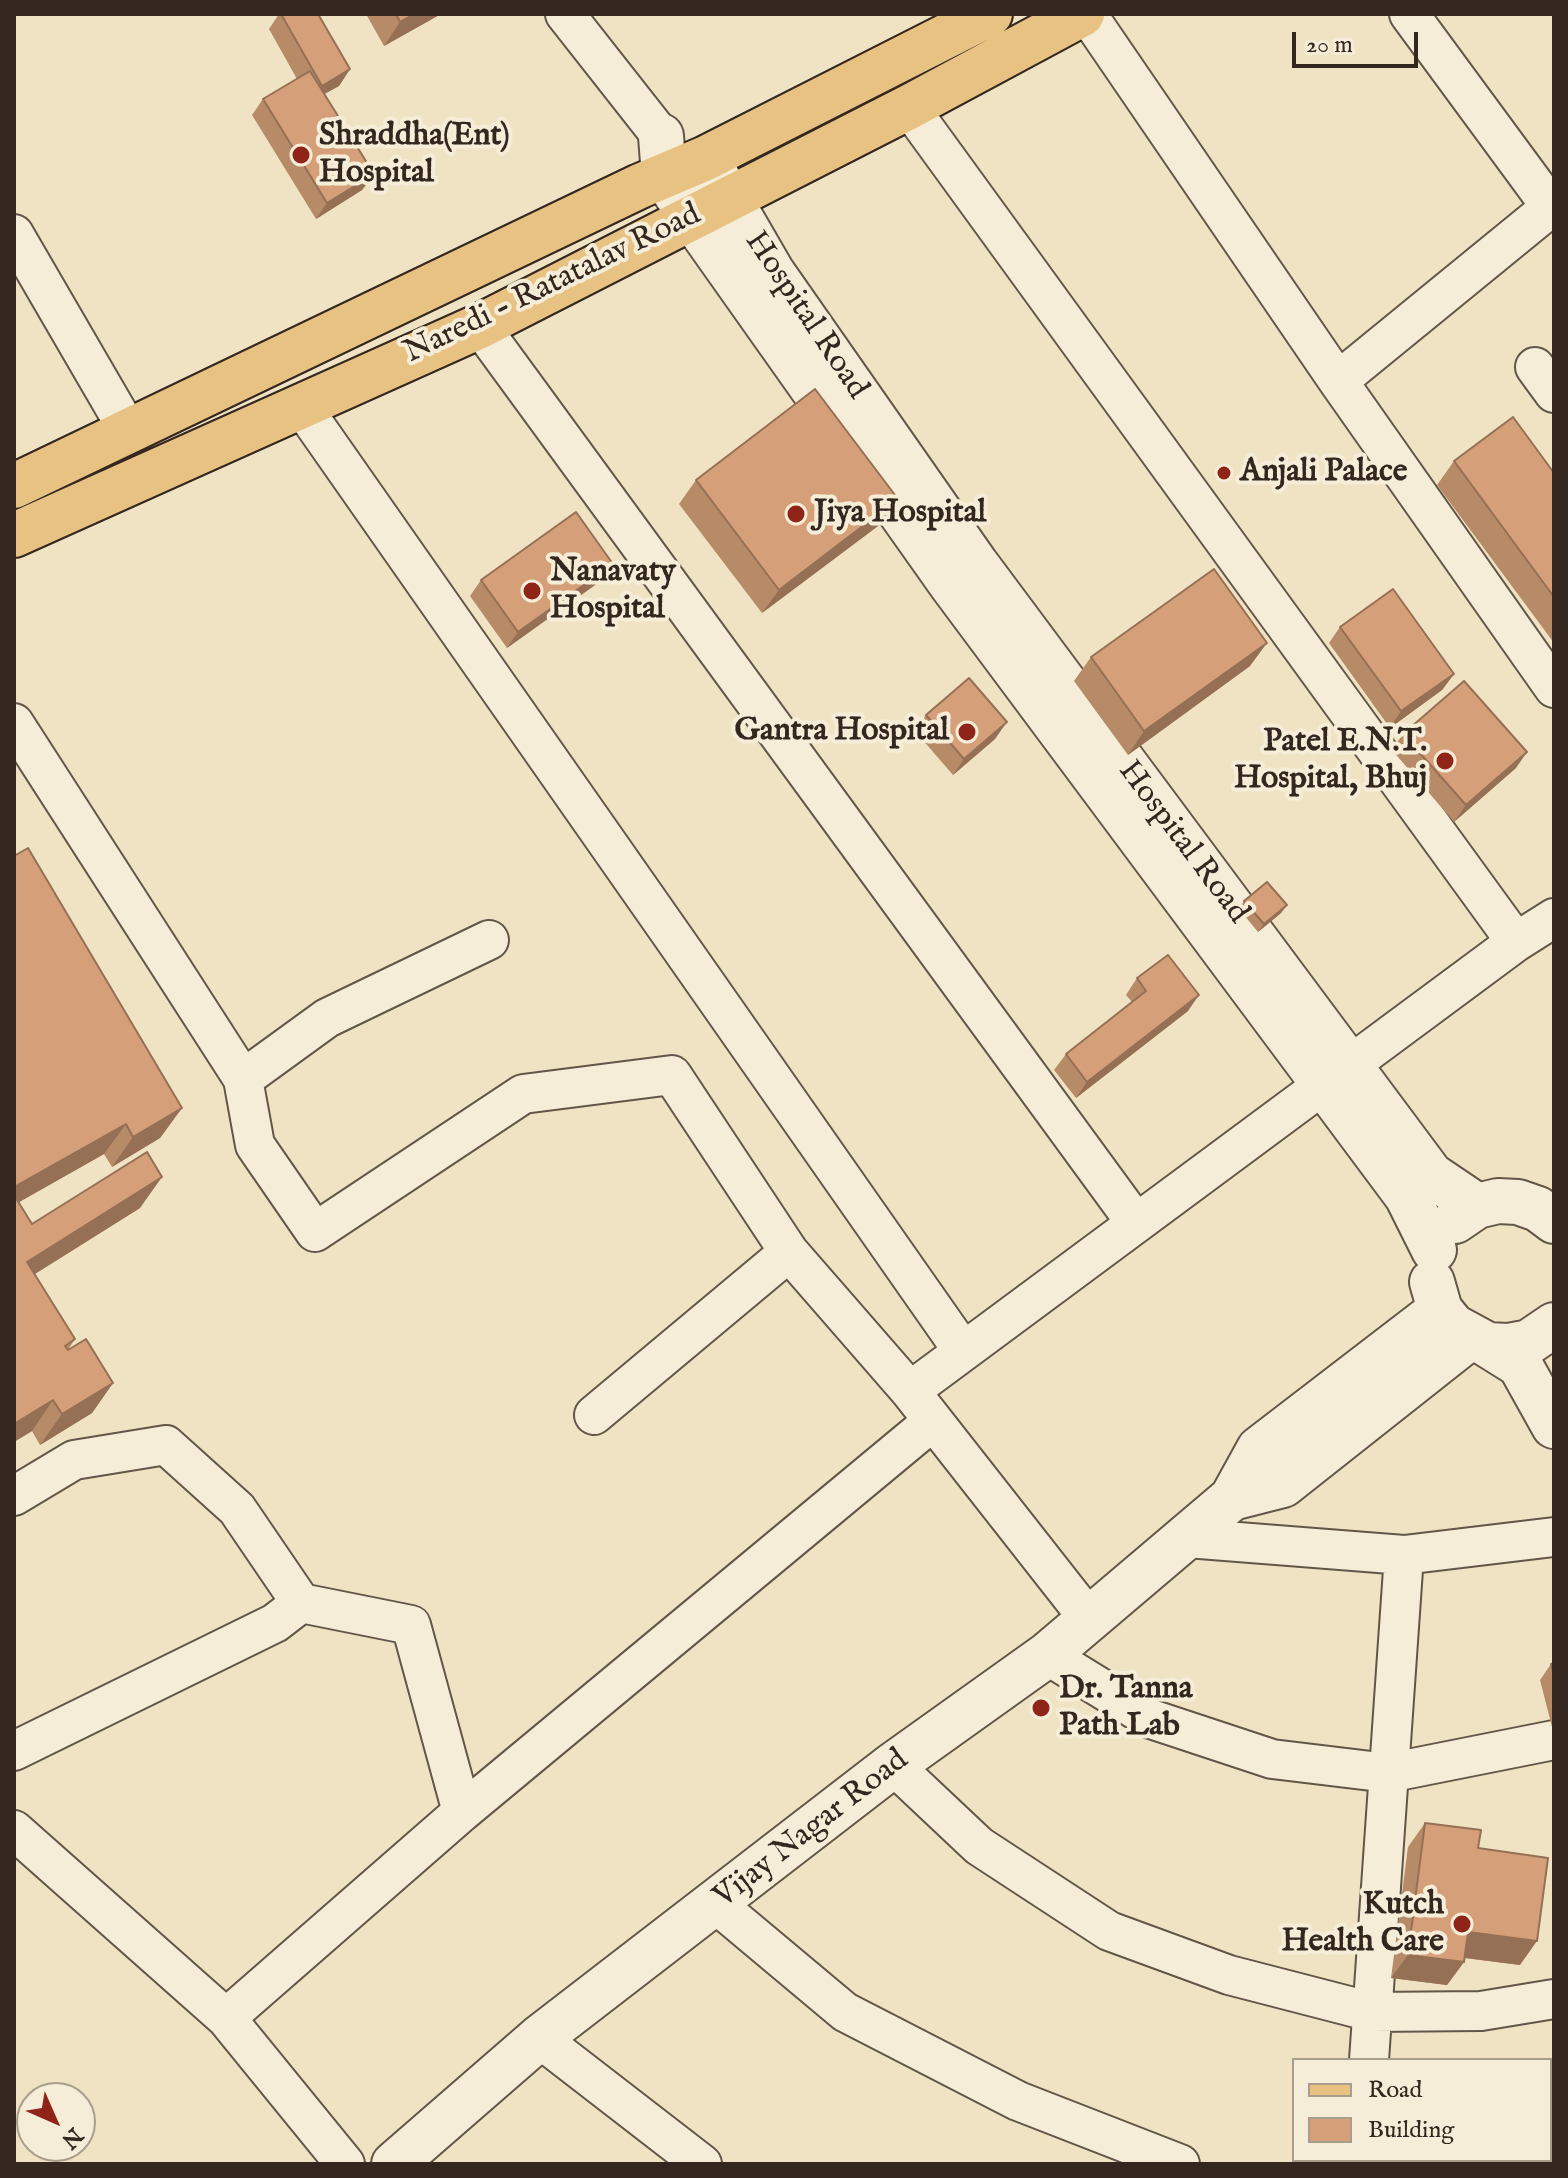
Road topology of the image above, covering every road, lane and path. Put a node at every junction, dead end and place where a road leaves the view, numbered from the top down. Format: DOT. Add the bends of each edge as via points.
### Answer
graph roads {
  1 [pos="565,14"];
  2 [pos="990,14"];
  3 [pos="1085,14"];
  4 [pos="1409,14"];
  5 [pos="909,107"];
  6 [pos="662,156"];
  7 [pos="706,158"];
  8 [pos="710,209"];
  9 [pos="1552,209"];
  10 [pos="14,234"];
  11 [pos="480,326"];
  12 [pos="1338,381"];
  13 [pos="300,404"];
  14 [pos="129,432"];
  15 [pos="14,486"];
  16 [pos="14,535"];
  17 [pos="1554,688"];
  18 [pos="14,723"];
  19 [pos="1554,918"];
  20 [pos="489,940"];
  21 [pos="1516,942"];
  22 [pos="1335,1075"];
  23 [pos="243,1079"];
  24 [pos="1477,1206"];
  25 [pos="1549,1210"];
  26 [pos="1136,1223"];
  27 [pos="1434,1250"];
  28 [pos="789,1252"];
  29 [pos="1554,1325"];
  30 [pos="1465,1331"];
  31 [pos="963,1351"];
  32 [pos="910,1391"];
  33 [pos="594,1415"];
  34 [pos="933,1421"];
  35 [pos="1554,1426"];
  36 [pos="14,1496"];
  37 [pos="1554,1537"];
  38 [pos="1187,1538"];
  39 [pos="1404,1555"];
  40 [pos="301,1603"];
  41 [pos="1089,1619"];
  42 [pos="1047,1655"];
  43 [pos="1554,1740"];
  44 [pos="14,1751"];
  45 [pos="893,1765"];
  46 [pos="1388,1773"];
  47 [pos="462,1812"];
  48 [pos="14,1830"];
  49 [pos="716,1904"];
  50 [pos="1554,1999"];
  51 [pos="1372,2012"];
  52 [pos="226,2018"];
  53 [pos="539,2038"];
  54 [pos="1369,2058"];
  55 [pos="666,2149"];
  56 [pos="345,2164"];
  57 [pos="394,2164"];
  58 [pos="702,2164"];
  59 [pos="1180,2164"];
  1 -- 6 [label="street"];
  2 -- 7 [label="main road, Naredi - Ratatalav Road"];
  3 -- 5 [label="main road, Naredi - Ratatalav Road"];
  3 -- 12 [label="street"];
  4 -- 9 [label="street"];
  5 -- 8 [label="main road, Naredi - Ratatalav Road"];
  5 -- 21 [label="street"];
  6 -- 7 [label="main road, Naredi - Ratatalav Road"];
  6 -- 8 [label="street, Hospital Road"];
  6 -- 14 [label="main road, Naredi - Ratatalav Road"];
  7 -- 8 [label="street, Hospital Road"];
  8 -- 11 [label="main road, Naredi - Ratatalav Road"];
  8 -- 22 [label="street, Hospital Road" via="772,272"];
  9 -- 12 [label="street"];
  10 -- 14 [label="street"];
  11 -- 13 [label="main road, Naredi - Ratatalav Road"];
  11 -- 26 [label="street"];
  12 -- 17 [label="street"];
  13 -- 16 [label="main road, Naredi - Ratatalav Road"];
  13 -- 31 [label="street"];
  14 -- 15 [label="main road, Naredi - Ratatalav Road"];
  18 -- 23 [label="street"];
  19 -- 21 [label="street"];
  20 -- 23 [label="street" via="327,1018"];
  21 -- 22 [label="street"];
  22 -- 24 [label="street, Hospital Road" via="1431,1175"];
  22 -- 26 [label="street"];
  22 -- 27 [label="street, Hospital Road"];
  23 -- 28 [label="street" via="255,1145 315,1232 523,1094 672,1075"];
  24 -- 25 [label="street" via="1518,1202"];
  24 -- 27 [label="street" via="1444,1231"];
  26 -- 31 [label="street"];
  27 -- 30 [label="street" via="1431,1270"];
  28 -- 32 [label="street"];
  28 -- 33 [label="street"];
  29 -- 30 [label="street" via="1529,1342"];
  30 -- 35 [label="street" via="1520,1365"];
  30 -- 38 [label="street, Vijay Nagar Road" via="1283,1485 1232,1498"];
  31 -- 32 [label="street"];
  32 -- 34 [label="street"];
  34 -- 41 [label="street"];
  34 -- 47 [label="street"];
  36 -- 40 [label="street" via="74,1460 166,1445 237,1509"];
  37 -- 39 [label="street"];
  38 -- 39 [label="street"];
  38 -- 41 [label="street, Vijay Nagar Road"];
  39 -- 46 [label="street"];
  40 -- 44 [label="street" via="275,1623"];
  40 -- 47 [label="street" via="411,1625"];
  41 -- 42 [label="street, Vijay Nagar Road"];
  42 -- 45 [label="street, Vijay Nagar Road"];
  42 -- 46 [label="street" via="1151,1719 1272,1759"];
  43 -- 46 [label="street"];
  45 -- 49 [label="street, Vijay Nagar Road"];
  45 -- 51 [label="street" via="979,1846 1109,1931 1229,1975"];
  46 -- 51 [label="street"];
  47 -- 52 [label="street"];
  48 -- 52 [label="street"];
  49 -- 53 [label="street, Vijay Nagar Road"];
  49 -- 59 [label="street" via="845,2012 1018,2101"];
  50 -- 51 [label="street" via="1481,2011"];
  51 -- 54 [label="street"];
  52 -- 56 [label="street"];
  53 -- 55 [label="street"];
  53 -- 57 [label="street, Vijay Nagar Road"];
  55 -- 58 [label="street"];
}
